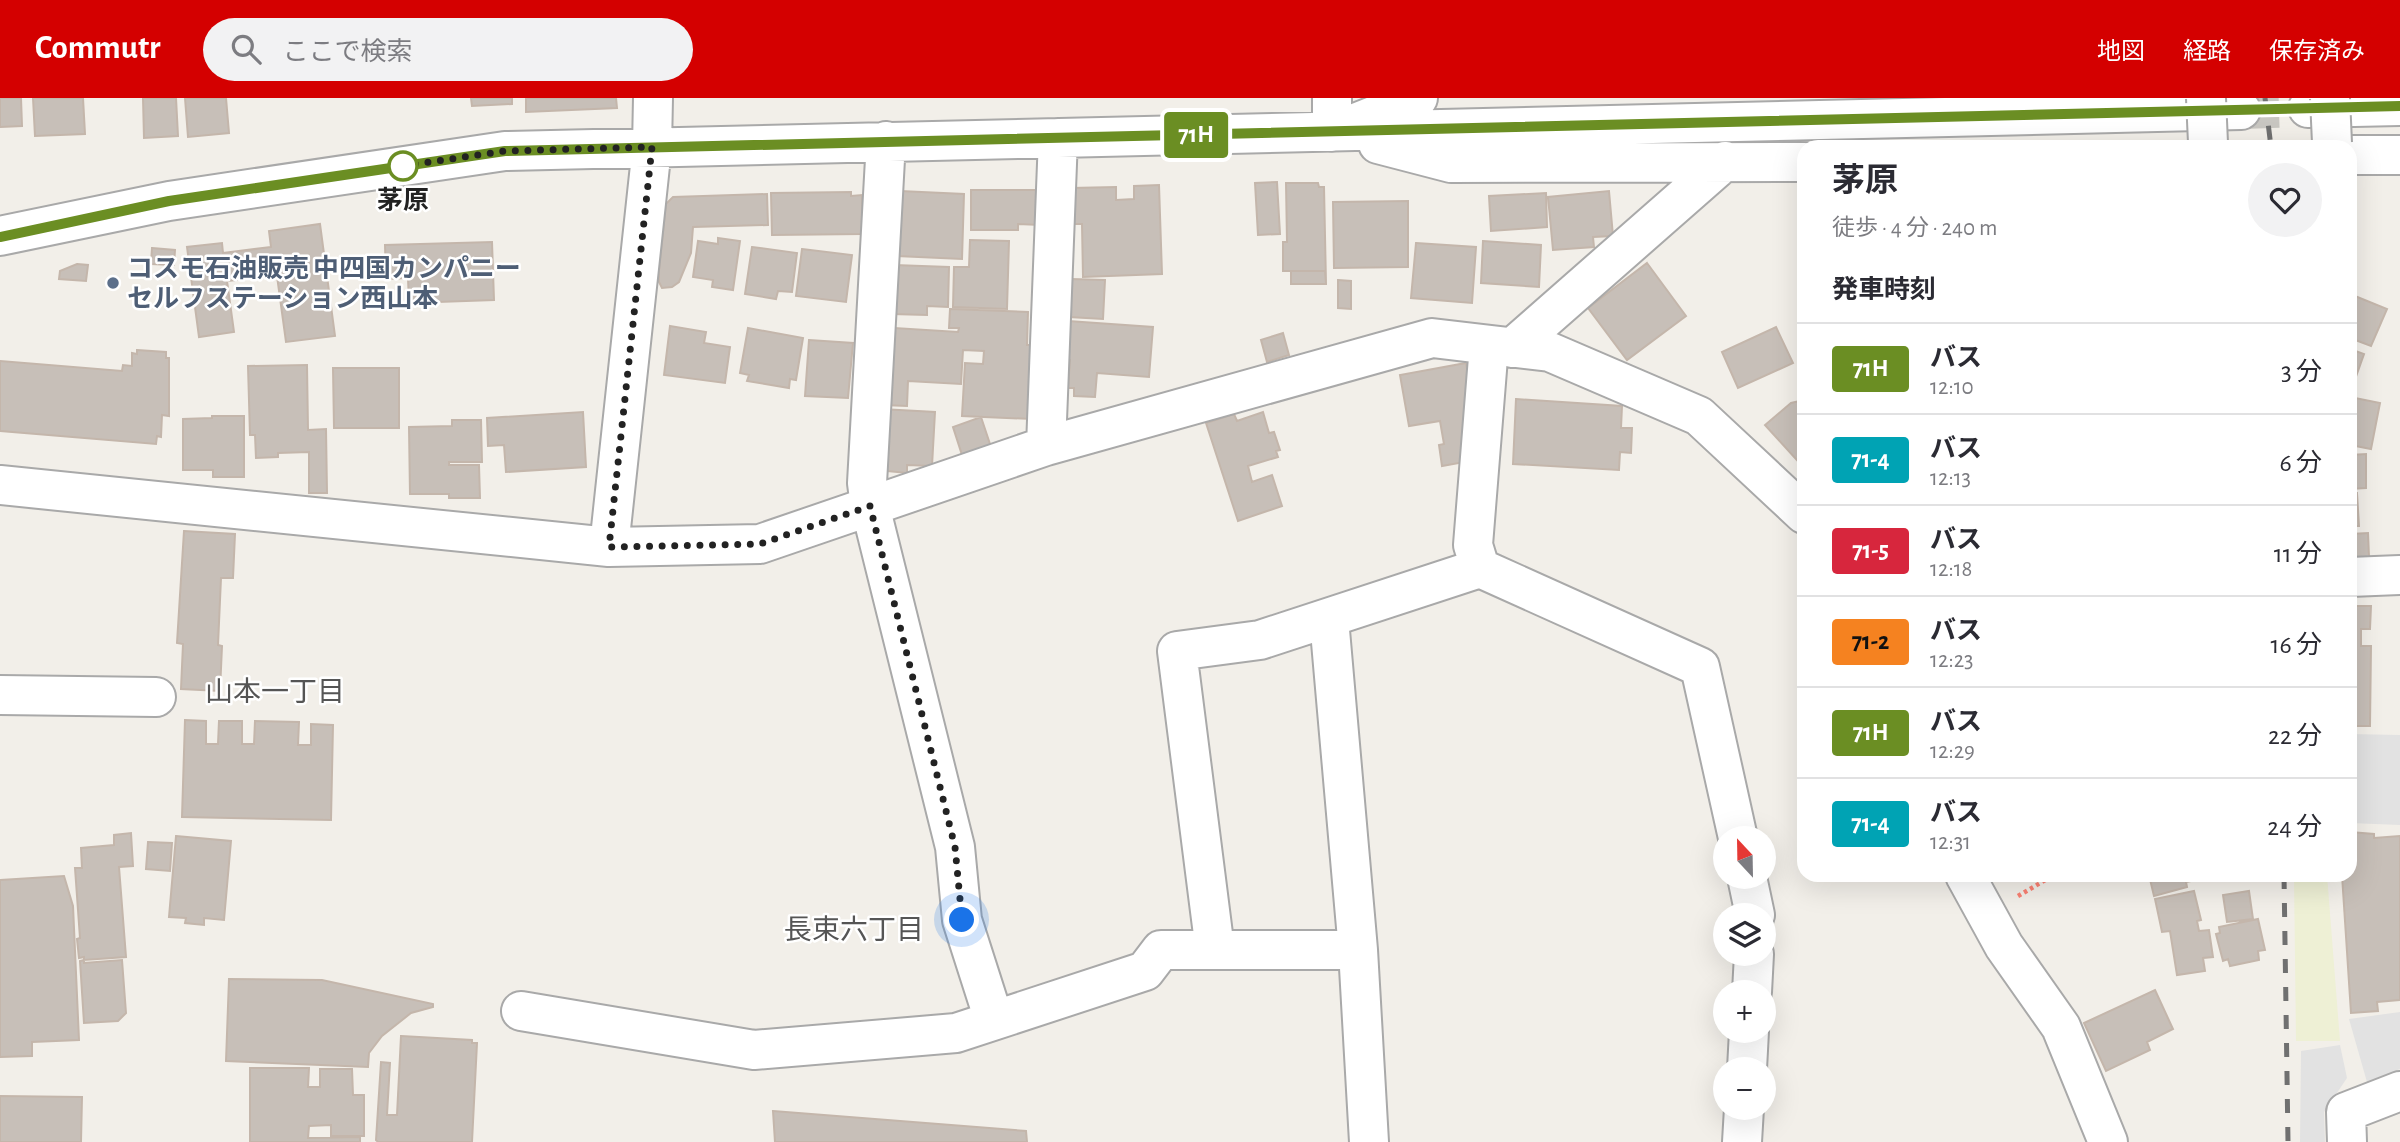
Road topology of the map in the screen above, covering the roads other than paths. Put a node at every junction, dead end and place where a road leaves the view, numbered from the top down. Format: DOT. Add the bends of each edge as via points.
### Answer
graph roads {
  1 [pos="653,98"];
  2 [pos="1418,98"];
  3 [pos="2319,103"];
  4 [pos="2223,104"];
  5 [pos="2400,106"];
  6 [pos="1332,115"];
  7 [pos="1058,138"];
  8 [pos="2210,140"];
  9 [pos="2335,140"];
  10 [pos="886,142"];
  11 [pos="652,147"];
  12 [pos="2357,150"];
  13 [pos="2400,155"];
  14 [pos="1725,161"];
  15 [pos="1797,162"];
  16 [pos="0,236"];
  17 [pos="1501,346"];
  18 [pos="1046,446"];
  19 [pos="0,485"];
  20 [pos="870,506"];
  21 [pos="1797,507"];
  22 [pos="609,547"];
  23 [pos="1480,568"];
  24 [pos="2400,575"];
  25 [pos="2357,577"];
  26 [pos="1329,618"];
  27 [pos="0,695"];
  28 [pos="156,697"];
  29 [pos="1735,826"];
  30 [pos="1969,882"];
  31 [pos="1215,950"];
  32 [pos="1358,950"];
  33 [pos="521,1011"];
  34 [pos="994,1020"];
  35 [pos="2400,1091"];
  36 [pos="1743,1120"];
  37 [pos="1369,1142"];
  38 [pos="1742,1142"];
  39 [pos="2108,1142"];
  40 [pos="2347,1142"];
  1 -- 11 [label="street"];
  2 -- 6 [label="street"];
  3 -- 5 [label="street"];
  3 -- 9 [label="street, bridge"];
  4 -- 6 [label="street"];
  4 -- 8 [label="street, bridge"];
  6 -- 7 [label="street"];
  6 -- 14 [label="street" via="1451,163"];
  7 -- 10 [label="street"];
  7 -- 18 [label="street"];
  10 -- 11 [label="street"];
  10 -- 20 [label="street" via="867,483"];
  11 -- 16 [label="street" via="505,151 169,201"];
  11 -- 22 [label="street"];
  12 -- 13 [label="street"];
  14 -- 15 [label="street"];
  14 -- 17 [label="street"];
  17 -- 18 [label="street" via="1432,338"];
  17 -- 21 [label="street" via="1550,352 1699,416"];
  17 -- 23 [label="street" via="1473,544"];
  18 -- 20 [label="street"];
  19 -- 22 [label="street"];
  20 -- 22 [label="street" via="760,544"];
  20 -- 34 [label="street" via="955,847 962,920"];
  23 -- 26 [label="street"];
  23 -- 29 [label="street" via="1700,667"];
  24 -- 25 [label="street"];
  26 -- 31 [label="street" via="1260,640 1177,651"];
  26 -- 32 [label="street"];
  27 -- 28 [label="street"];
  30 -- 39 [label="street" via="2004,946 2062,1027"];
  31 -- 32 [label="street"];
  31 -- 34 [label="street" via="1161,950 1145,971"];
  32 -- 37 [label="street"];
  33 -- 34 [label="street" via="754,1050 956,1033"];
  35 -- 40 [label="street" via="2346,1112"];
  36 -- 38 [label="street"];
}
